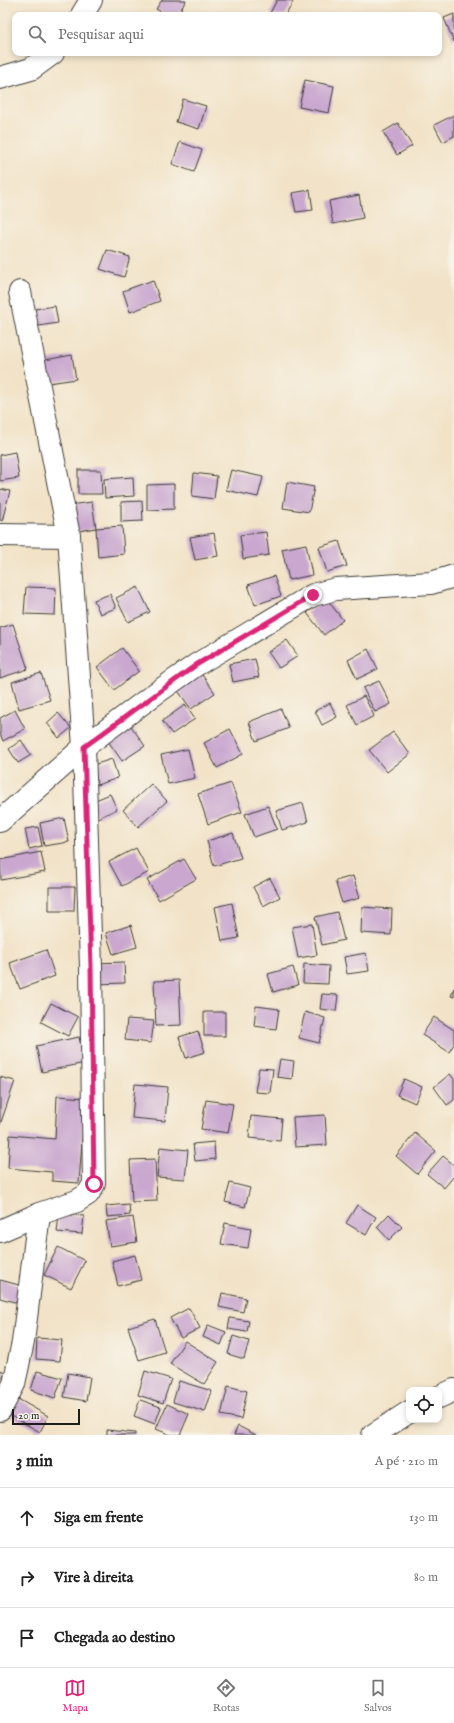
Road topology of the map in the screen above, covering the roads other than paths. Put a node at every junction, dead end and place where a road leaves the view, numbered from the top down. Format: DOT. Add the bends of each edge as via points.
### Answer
graph roads {
  1 [pos="91,0"];
  2 [pos="84,12"];
  3 [pos="50,56"];
  4 [pos="0,78"];
  5 [pos="20,292"];
  6 [pos="0,535"];
  7 [pos="68,536"];
  8 [pos="454,576"];
  9 [pos="84,747"];
  10 [pos="0,821"];
  11 [pos="39,1214"];
  12 [pos="0,1231"];
  13 [pos="454,1390"];
  14 [pos="442,1396"];
  15 [pos="0,1410"];
  16 [pos="406,1414"];
  17 [pos="373,1435"];
  1 -- 2 [label="street"];
  3 -- 4 [label="street" via="31,69"];
  5 -- 7 [label="street"];
  6 -- 7 [label="street"];
  7 -- 9 [label="street"];
  8 -- 9 [label="street" via="431,583 336,589 313,595 196,665"];
  9 -- 10 [label="street"];
  9 -- 11 [label="street" via="94,1184 88,1194 77,1201"];
  11 -- 12 [label="street"];
  11 -- 15 [label="street" via="23,1342 14,1384"];
  13 -- 14 [label="street"];
  16 -- 17 [label="street"];
}
